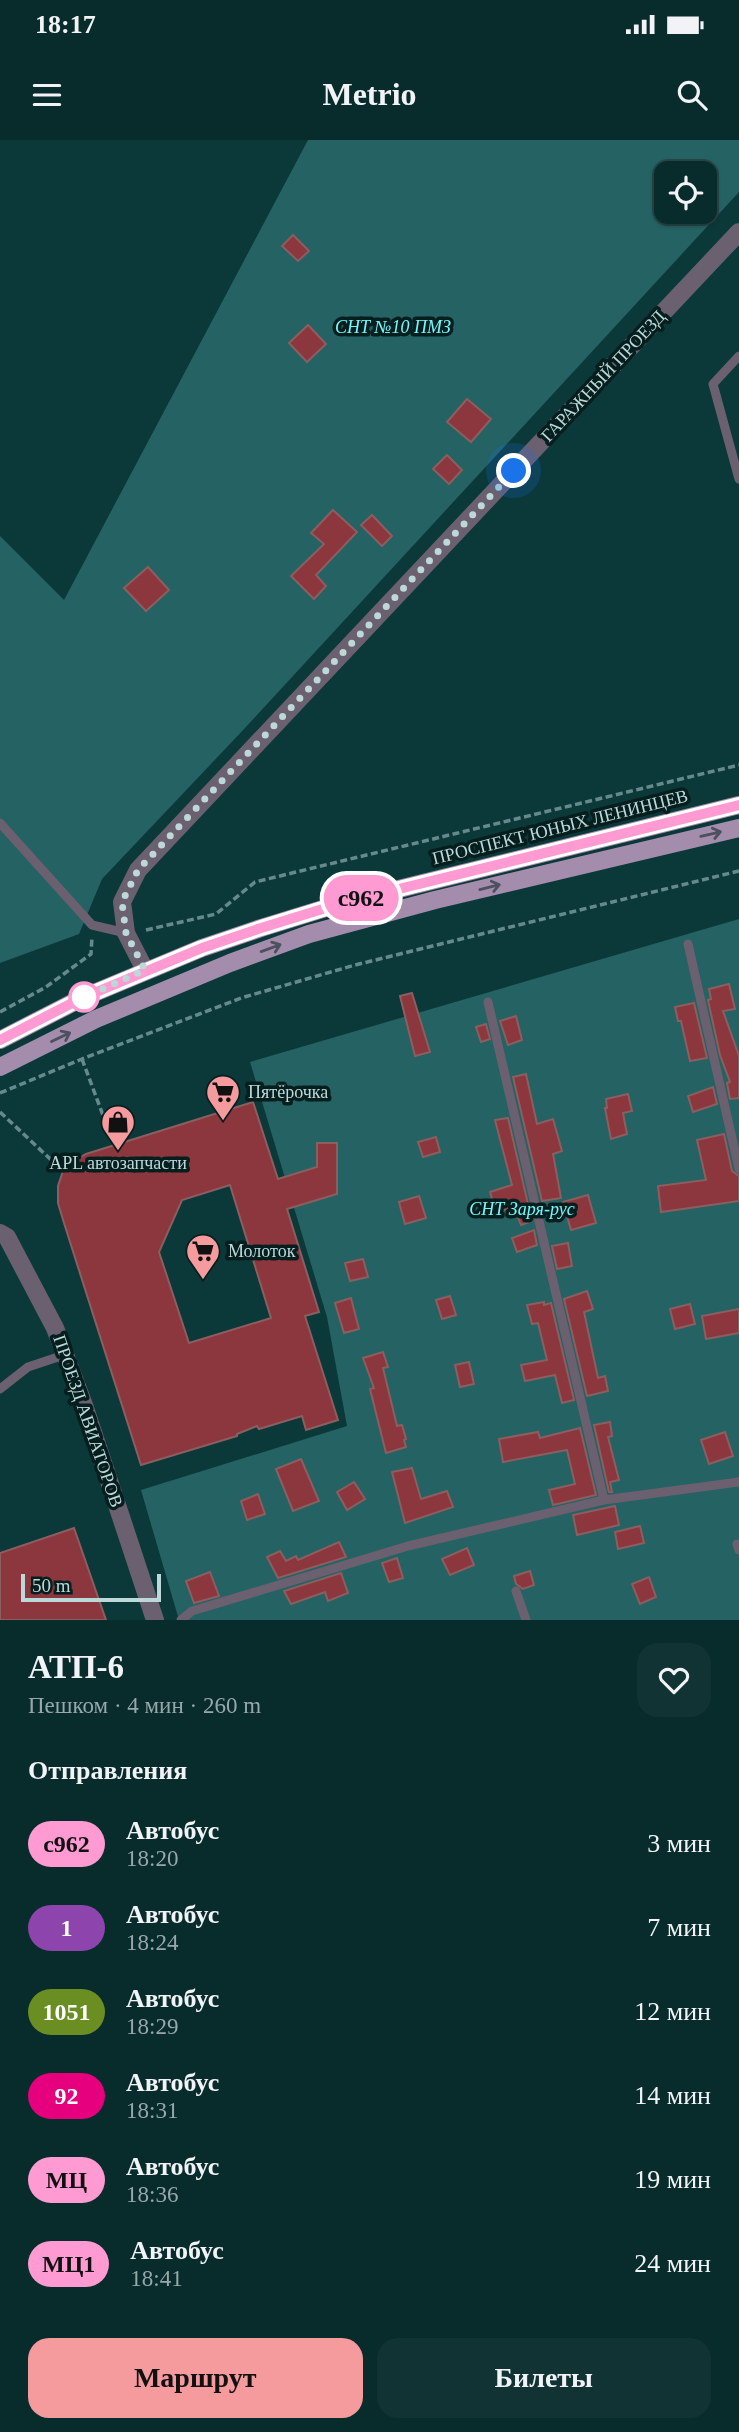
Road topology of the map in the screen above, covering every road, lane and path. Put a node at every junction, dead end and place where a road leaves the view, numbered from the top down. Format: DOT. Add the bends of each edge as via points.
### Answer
graph roads {
  1 [pos="739,232"];
  2 [pos="739,356"];
  3 [pos="739,479"];
  4 [pos="739,765"];
  5 [pos="739,805"];
  6 [pos="0,822"];
  7 [pos="739,828"];
  8 [pos="739,871"];
  9 [pos="92,925"];
  10 [pos="160,928"];
  11 [pos="126,933"];
  12 [pos="688,944"];
  13 [pos="145,970"];
  14 [pos="488,1002"];
  15 [pos="0,1012"];
  16 [pos="0,1040"];
  17 [pos="82,1059"];
  18 [pos="0,1067"];
  19 [pos="0,1093"];
  20 [pos="0,1112"];
  21 [pos="110,1134"];
  22 [pos="739,1169"];
  23 [pos="63,1171"];
  24 [pos="0,1233"];
  25 [pos="64,1355"];
  26 [pos="0,1389"];
  27 [pos="739,1482"];
  28 [pos="604,1500"];
  29 [pos="516,1591"];
  30 [pos="155,1620"];
  31 [pos="181,1620"];
  32 [pos="526,1620"];
  1 -- 11 [label="street, ГАРАЖНЫЙ ПРОЕЗД" via="138,870 122,902"];
  2 -- 3 [label="lane" via="713,384"];
  4 -- 10 [label="path" via="255,882 216,914"];
  5 -- 13 [label="main road, ПРОСПЕКТ ЮНЫХ ЛЕНИНЦЕВ" via="342,903"];
  6 -- 9 [label="lane"];
  18 -- 7 [label="main road, one-way" via="96,1019 309,934"];
  8 -- 17 [label="path" via="355,965 241,998"];
  9 -- 11 [label="lane"];
  9 -- 15 [label="path" via="91,954 46,987"];
  11 -- 13 [label="street, ГАРАЖНЫЙ ПРОЕЗД"];
  12 -- 22 [label="lane"];
  13 -- 16 [label="main road, ПРОСПЕКТ ЮНЫХ ЛЕНИНЦЕВ"];
  14 -- 28 [label="lane"];
  17 -- 19 [label="path"];
  17 -- 21 [label="path"];
  20 -- 23 [label="path"];
  24 -- 25 [label="street, ПРОЕЗД АВИАТОРОВ" via="7,1237 49,1317"];
  25 -- 26 [label="lane" via="28,1367"];
  25 -- 30 [label="street, ПРОЕЗД АВИАТОРОВ"];
  27 -- 28 [label="lane"];
  28 -- 31 [label="lane" via="408,1546 191,1611"];
  29 -- 32 [label="lane"];
}
